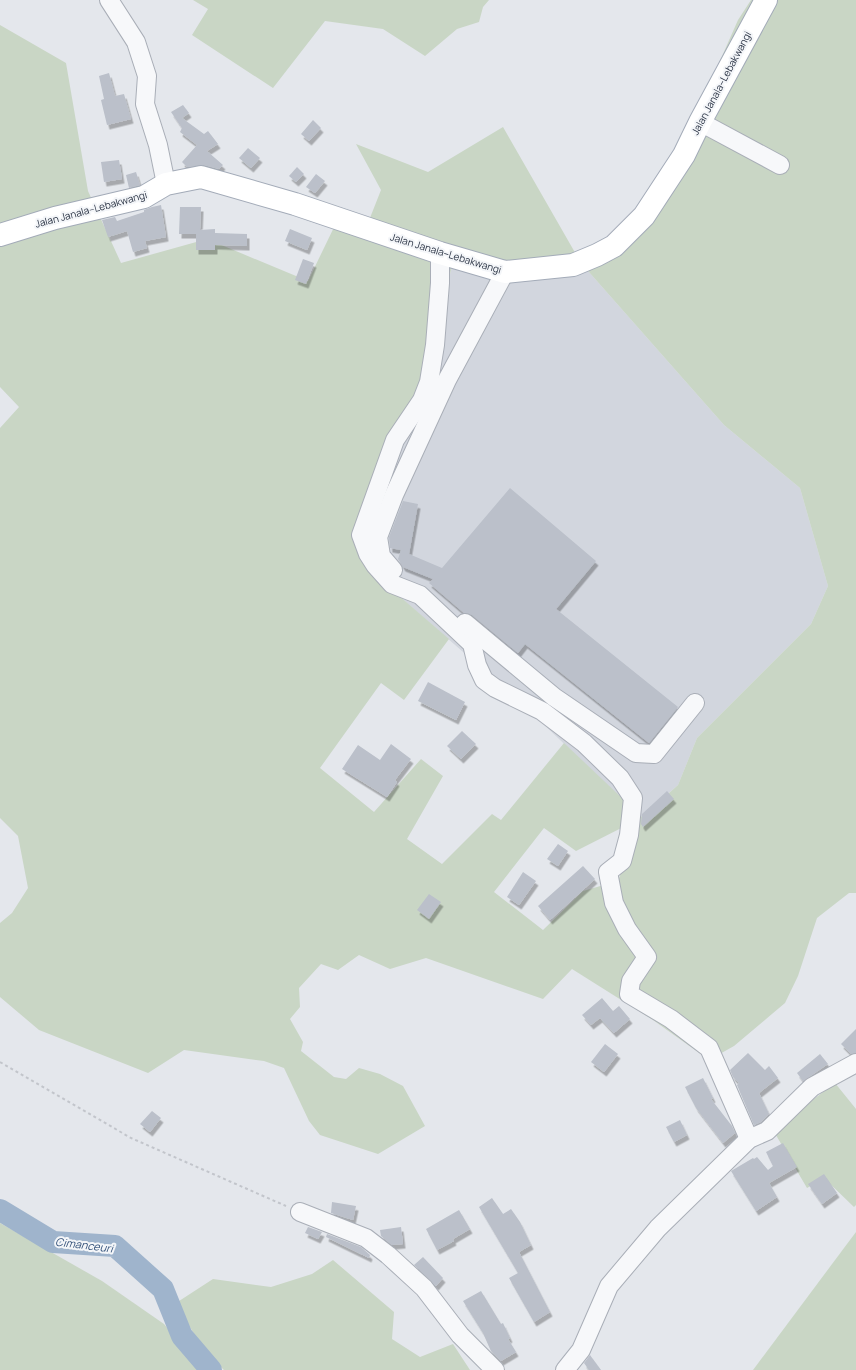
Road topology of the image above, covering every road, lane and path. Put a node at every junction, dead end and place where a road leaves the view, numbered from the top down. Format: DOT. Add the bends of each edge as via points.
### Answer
graph roads {
  1 [pos="109,0"];
  2 [pos="766,0"];
  3 [pos="700,122"];
  4 [pos="780,166"];
  5 [pos="166,184"];
  6 [pos="0,235"];
  7 [pos="440,253"];
  8 [pos="505,272"];
  9 [pos="695,702"];
  10 [pos="0,1062"];
  11 [pos="856,1063"];
  12 [pos="749,1139"];
  13 [pos="300,1212"];
  14 [pos="495,1370"];
  15 [pos="565,1370"];
  1 -- 5 [label="street" via="136,42 147,76 145,104 158,145"];
  2 -- 3 [label="main road, Jalan Janala–Lebakwangi"];
  3 -- 4 [label="street"];
  3 -- 8 [label="main road, Jalan Janala–Lebakwangi" via="662,191 644,216 614,246 573,265"];
  5 -- 6 [label="main road, Jalan Janala–Lebakwangi" via="144,197 55,218"];
  5 -- 7 [label="main road, Jalan Janala–Lebakwangi" via="201,177 295,204"];
  7 -- 8 [label="main road, Jalan Janala–Lebakwangi"];
  7 -- 12 [label="street" via="435,346 429,382 422,400 396,440 361,534 368,554 392,584 420,596 472,644 484,680 542,711 584,743 620,778 633,798 629,835 622,861 608,872 614,903 626,929 647,957 631,981 629,994 671,1019 708,1048"];
  8 -- 9 [label="street" via="447,380 394,495 378,537 381,556 393,570 438,600 554,697 636,752 654,754"];
  10 -- 13 [label="path" via="131,1138"];
  11 -- 12 [label="street" via="812,1087 767,1131"];
  12 -- 15 [label="street" via="658,1228 609,1286 580,1350"];
  13 -- 14 [label="street" via="366,1238 388,1255 424,1288 460,1334"];
}
